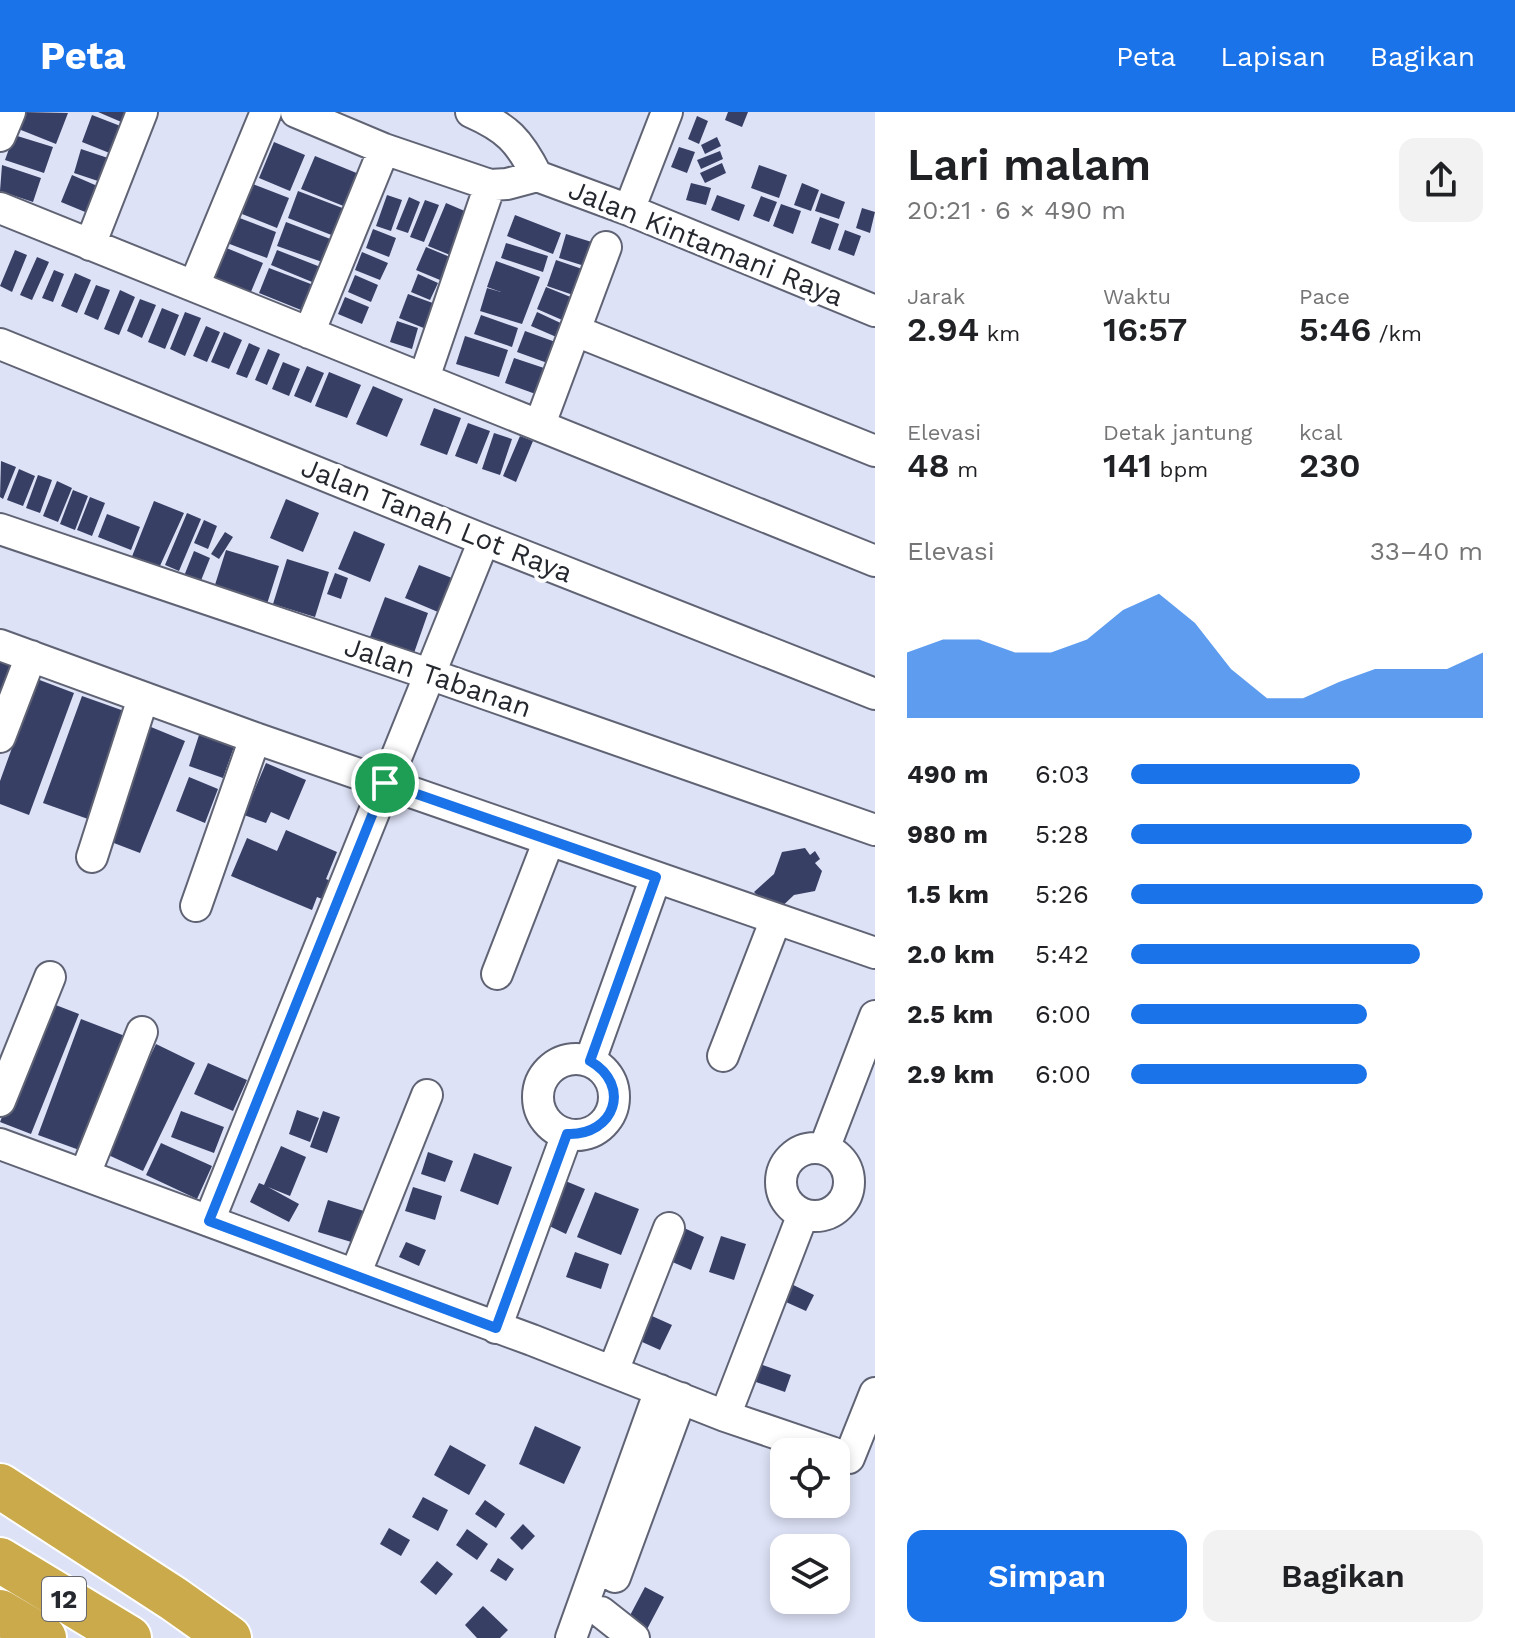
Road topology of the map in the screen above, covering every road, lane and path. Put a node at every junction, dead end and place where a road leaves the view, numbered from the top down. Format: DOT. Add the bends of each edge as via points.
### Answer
graph roads {
  1 [pos="10,112"];
  2 [pos="142,112"];
  3 [pos="266,112"];
  4 [pos="296,112"];
  5 [pos="471,112"];
  6 [pos="667,112"];
  7 [pos="519,124"];
  8 [pos="0,136"];
  9 [pos="384,149"];
  10 [pos="537,176"];
  11 [pos="490,185"];
  12 [pos="0,208"];
  13 [pos="629,210"];
  14 [pos="90,245"];
  15 [pos="606,247"];
  16 [pos="194,286"];
  17 [pos="875,311"];
  18 [pos="576,331"];
  19 [pos="309,333"];
  20 [pos="0,344"];
  21 [pos="424,378"];
  22 [pos="540,424"];
  23 [pos="875,451"];
  24 [pos="0,529"];
  25 [pos="484,540"];
  26 [pos="875,561"];
  27 [pos="0,645"];
  28 [pos="31,656"];
  29 [pos="429,674"];
  30 [pos="875,694"];
  31 [pos="143,698"];
  32 [pos="0,737"];
  33 [pos="255,738"];
  34 [pos="385,783"];
  35 [pos="875,830"];
  36 [pos="549,840"];
  37 [pos="92,857"];
  38 [pos="656,877"];
  39 [pos="196,906"];
  40 [pos="776,919"];
  41 [pos="875,953"];
  42 [pos="497,974"];
  43 [pos="50,977"];
  44 [pos="875,1016"];
  45 [pos="142,1032"];
  46 [pos="723,1056"];
  47 [pos="590,1061"];
  48 [pos="427,1095"];
  49 [pos="0,1101"];
  50 [pos="567,1134"];
  51 [pos="0,1144"];
  52 [pos="824,1149"];
  53 [pos="85,1174"];
  54 [pos="803,1214"];
  55 [pos="209,1221"];
  56 [pos="669,1228"];
  57 [pos="355,1275"];
  58 [pos="496,1328"];
  59 [pos="613,1371"];
  60 [pos="875,1393"];
  61 [pos="670,1394"];
  62 [pos="725,1416"];
  63 [pos="789,1438"];
  64 [pos="850,1453"];
  65 [pos="0,1486"];
  66 [pos="0,1560"];
  67 [pos="0,1612"];
  68 [pos="595,1625"];
  69 [pos="44,1638"];
  70 [pos="129,1638"];
  71 [pos="229,1638"];
  72 [pos="571,1638"];
  73 [pos="634,1638"];
  1 -- 8 [label="street"];
  2 -- 14 [label="street"];
  3 -- 16 [label="street"];
  4 -- 9 [label="street"];
  5 -- 7 [label="street"];
  6 -- 13 [label="street"];
  7 -- 10 [label="street" via="523,148"];
  9 -- 11 [label="street"];
  9 -- 19 [label="street"];
  10 -- 11 [label="street"];
  10 -- 13 [label="street, Jalan Kintamani Raya"];
  11 -- 21 [label="street"];
  12 -- 14 [label="street"];
  13 -- 17 [label="street, Jalan Kintamani Raya"];
  14 -- 16 [label="street"];
  15 -- 18 [label="street"];
  16 -- 19 [label="street"];
  18 -- 22 [label="street"];
  18 -- 23 [label="street"];
  19 -- 21 [label="street"];
  20 -- 25 [label="street, Jalan Tanah Lot Raya"];
  21 -- 22 [label="street"];
  22 -- 26 [label="street"];
  24 -- 29 [label="street, Jalan Tabanan"];
  25 -- 29 [label="street"];
  25 -- 30 [label="street, Jalan Tanah Lot Raya"];
  27 -- 28 [label="street"];
  28 -- 31 [label="street"];
  28 -- 32 [label="street"];
  29 -- 34 [label="street"];
  29 -- 35 [label="street, Jalan Tabanan"];
  31 -- 33 [label="street"];
  31 -- 37 [label="street"];
  33 -- 34 [label="street"];
  33 -- 39 [label="street"];
  34 -- 36 [label="street"];
  34 -- 55 [label="street"];
  36 -- 38 [label="street"];
  36 -- 42 [label="street"];
  38 -- 40 [label="street"];
  38 -- 47 [label="street"];
  40 -- 41 [label="street"];
  40 -- 46 [label="street"];
  43 -- 49 [label="street"];
  44 -- 52 [label="street"];
  45 -- 53 [label="street"];
  47 -- 50 [label="street" via="612,1085 612,1108 590,1132"];
  47 -- 50 [label="street" via="563,1061 542,1079 539,1106 555,1129"];
  48 -- 57 [label="street"];
  50 -- 58 [label="street"];
  51 -- 53 [label="street"];
  52 -- 54 [label="street" via="795,1155 783,1172 787,1202"];
  52 -- 54 [label="street" via="843,1163 849,1186 838,1208 827,1214"];
  53 -- 55 [label="street"];
  54 -- 62 [label="street"];
  55 -- 57 [label="street"];
  56 -- 59 [label="street"];
  57 -- 58 [label="street"];
  58 -- 59 [label="street"];
  59 -- 61 [label="street"];
  60 -- 64 [label="street"];
  61 -- 62 [label="street"];
  61 -- 68 [label="street"];
  61 -- 72 [label="street"];
  62 -- 63 [label="street"];
  65 -- 71 [label="highway"];
  66 -- 70 [label="highway, 12"];
  67 -- 69 [label="highway, 12"];
  68 -- 73 [label="street"];
}
